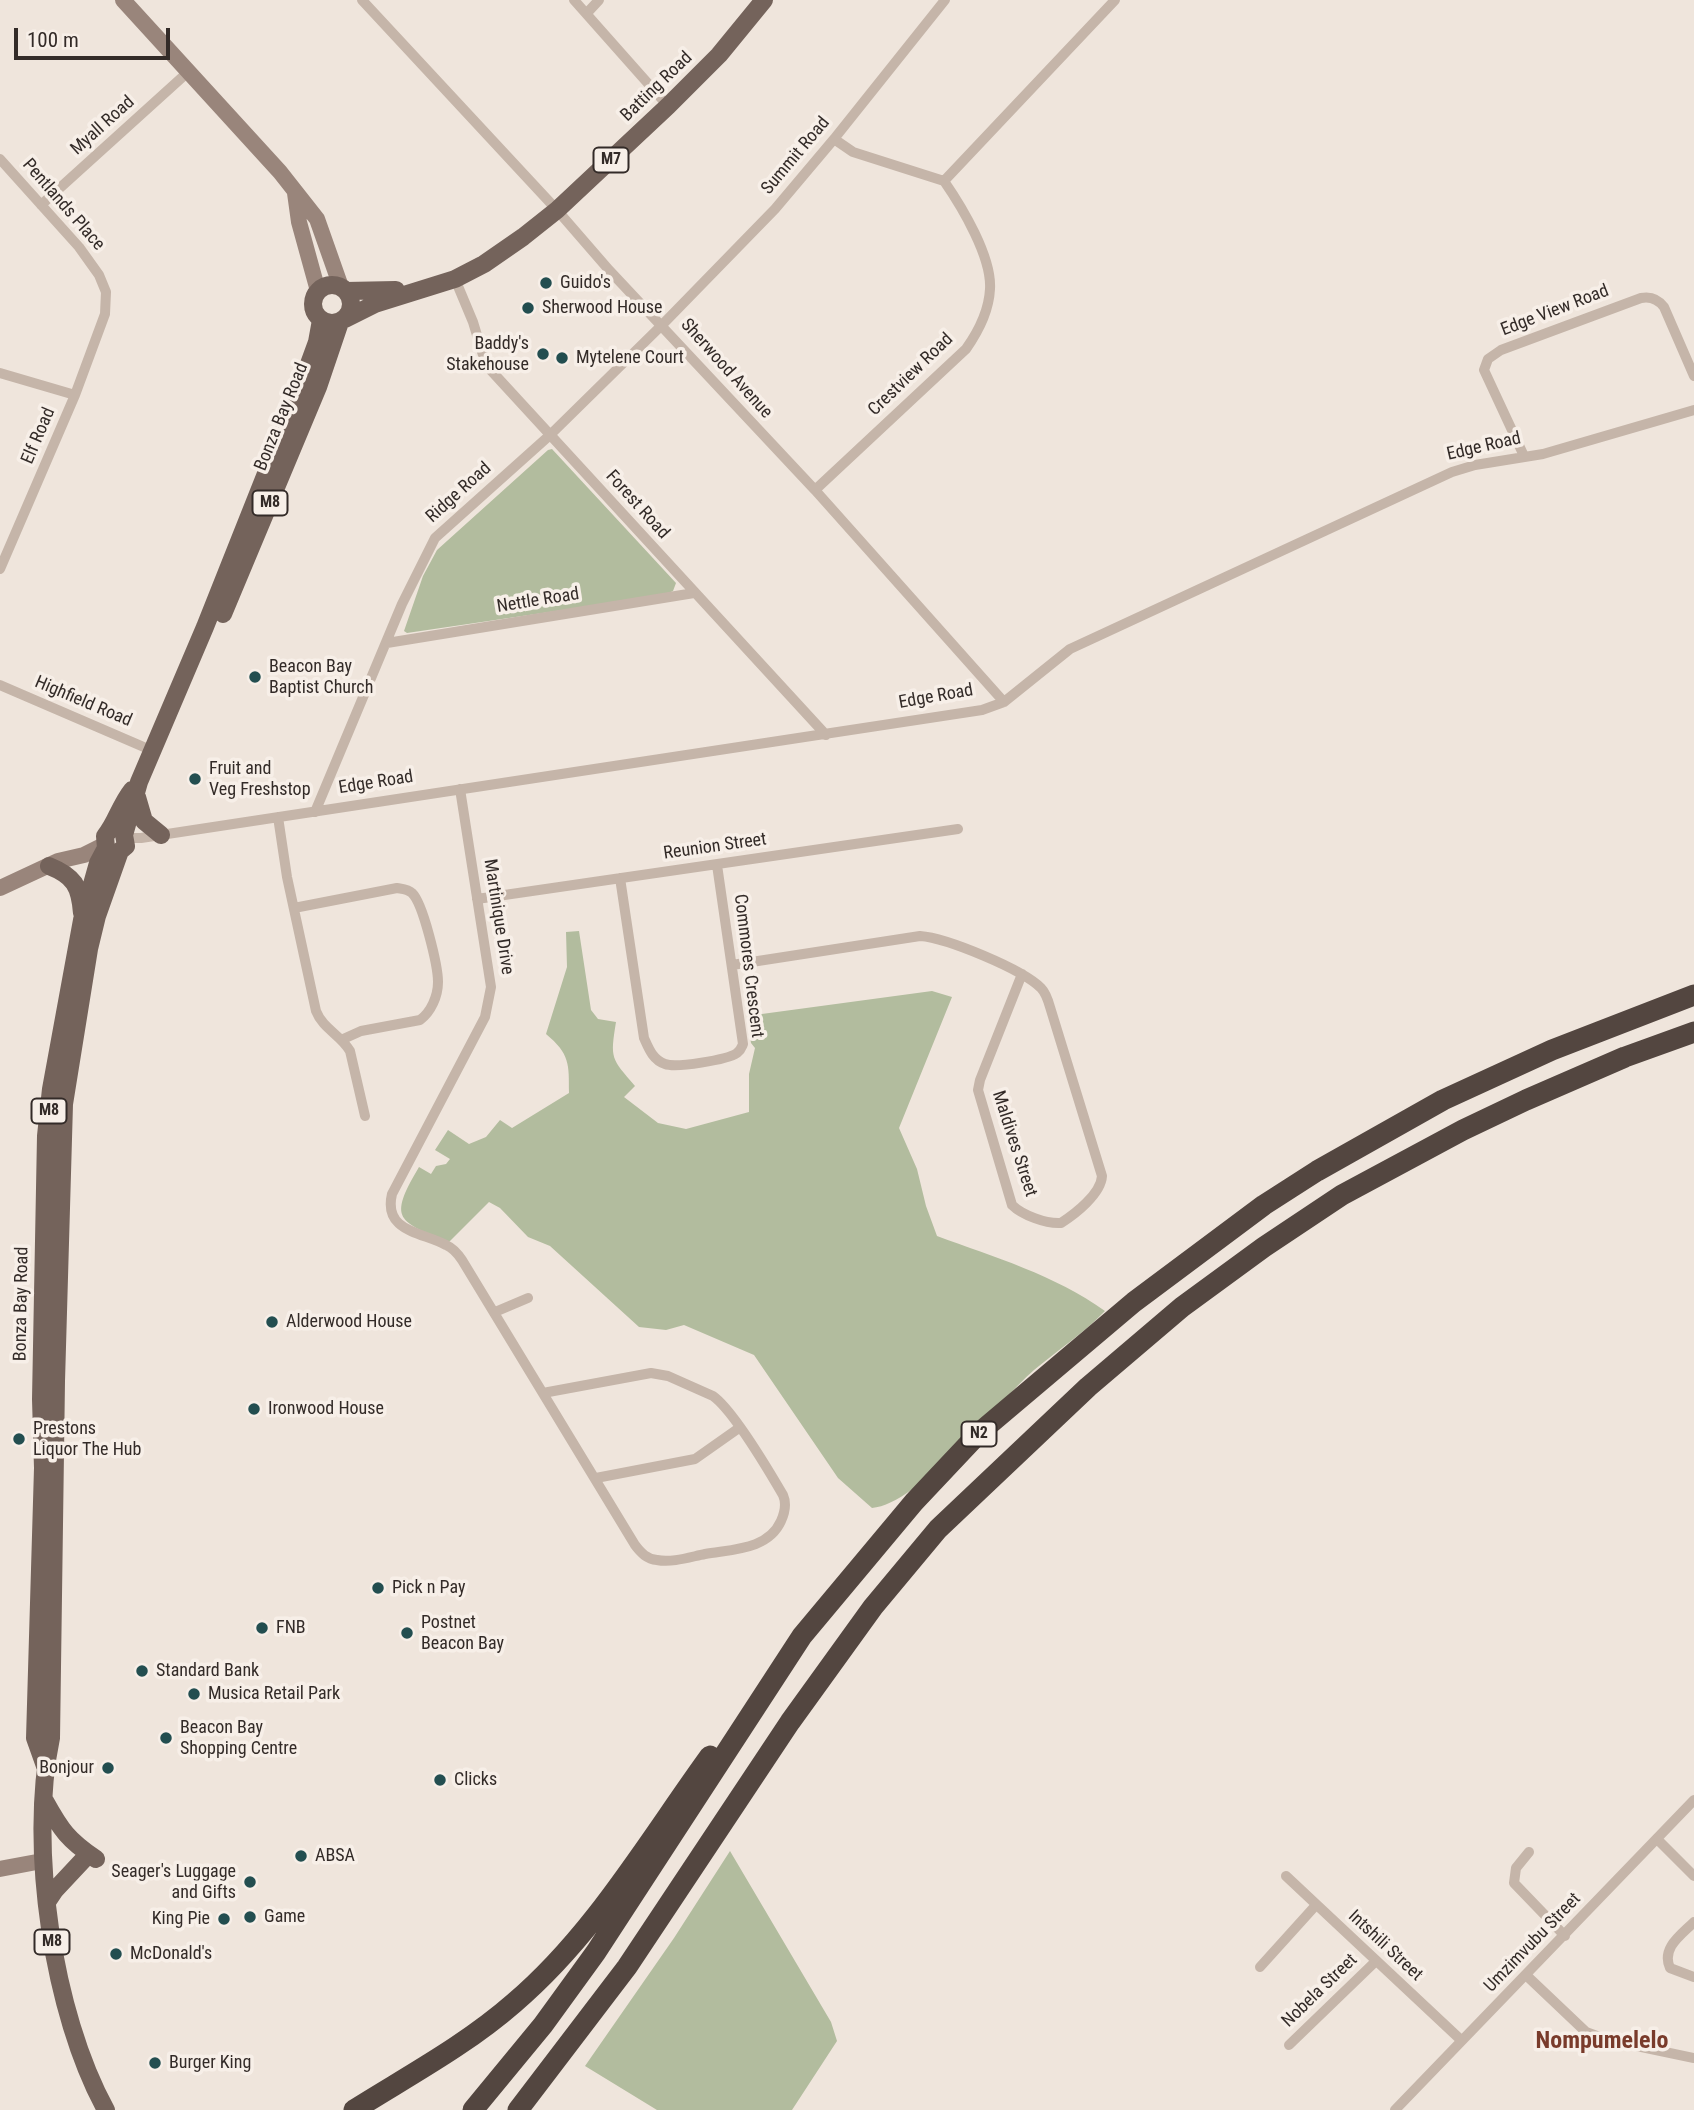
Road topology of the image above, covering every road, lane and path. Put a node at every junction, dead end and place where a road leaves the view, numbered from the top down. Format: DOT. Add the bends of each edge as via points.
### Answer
graph roads {
  1 [pos="122,0"];
  2 [pos="362,0"];
  3 [pos="574,0"];
  4 [pos="599,0"];
  5 [pos="764,0"];
  6 [pos="945,0"];
  7 [pos="1115,0"];
  8 [pos="587,13"];
  9 [pos="188,72"];
  10 [pos="668,106"];
  11 [pos="834,139"];
  12 [pos="0,159"];
  13 [pos="944,181"];
  14 [pos="295,193"];
  15 [pos="41,205"];
  16 [pos="557,210"];
  17 [pos="454,279"];
  18 [pos="431,286"];
  19 [pos="344,289"];
  20 [pos="318,291"];
  21 [pos="104,314"];
  22 [pos="321,320"];
  23 [pos="342,320"];
  24 [pos="662,325"];
  25 [pos="0,373"];
  26 [pos="1694,376"];
  27 [pos="75,395"];
  28 [pos="1694,410"];
  29 [pos="550,435"];
  30 [pos="1524,456"];
  31 [pos="815,490"];
  32 [pos="0,569"];
  33 [pos="694,593"];
  34 [pos="387,643"];
  35 [pos="185,676"];
  36 [pos="0,685"];
  37 [pos="1004,702"];
  38 [pos="826,735"];
  39 [pos="153,751"];
  40 [pos="137,788"];
  41 [pos="460,789"];
  42 [pos="315,811"];
  43 [pos="278,817"];
  44 [pos="958,829"];
  45 [pos="161,835"];
  46 [pos="114,841"];
  47 [pos="53,863"];
  48 [pos="717,865"];
  49 [pos="620,878"];
  50 [pos="0,888"];
  51 [pos="477,899"];
  52 [pos="294,908"];
  53 [pos="82,920"];
  54 [pos="732,965"];
  55 [pos="1022,974"];
  56 [pos="1694,995"];
  57 [pos="1694,1032"];
  58 [pos="341,1040"];
  59 [pos="1694,1041"];
  60 [pos="1625,1057"];
  61 [pos="365,1116"];
  62 [pos="528,1298"];
  63 [pos="495,1312"];
  64 [pos="543,1393"];
  65 [pos="739,1428"];
  66 [pos="596,1478"];
  67 [pos="759,1699"];
  68 [pos="45,1766"];
  69 [pos="44,1798"];
  70 [pos="1694,1800"];
  71 [pos="1657,1839"];
  72 [pos="1529,1852"];
  73 [pos="42,1861"];
  74 [pos="0,1869"];
  75 [pos="1286,1876"];
  76 [pos="1694,1876"];
  77 [pos="47,1902"];
  78 [pos="1316,1905"];
  79 [pos="1694,1922"];
  80 [pos="1565,1936"];
  81 [pos="1376,1961"];
  82 [pos="1260,1967"];
  83 [pos="1527,1976"];
  84 [pos="1694,1977"];
  85 [pos="1461,2040"];
  86 [pos="1289,2045"];
  87 [pos="1694,2058"];
  88 [pos="106,2110"];
  89 [pos="354,2110"];
  90 [pos="473,2110"];
  91 [pos="518,2110"];
  92 [pos="1395,2110"];
  1 -- 9 [label="street"];
  2 -- 16 [label="street, Sherwood Avenue"];
  3 -- 8 [label="street"];
  4 -- 8 [label="street"];
  5 -- 10 [label="main road, Batting Road / M7" via="719,55"];
  6 -- 11 [label="street, Summit Road"];
  7 -- 13 [label="street"];
  8 -- 10 [label="street"];
  9 -- 14 [label="street"];
  9 -- 15 [label="street, Myall Road"];
  10 -- 16 [label="main road, Batting Road / M7"];
  11 -- 13 [label="street" via="853,152"];
  11 -- 24 [label="street, Summit Road" via="775,209"];
  12 -- 15 [label="street, Pentlands Place"];
  13 -- 31 [label="street, Crestview Road" via="970,223 989,276 982,320 965,349"];
  14 -- 19 [label="street" via="317,219"];
  14 -- 20 [label="street"];
  15 -- 21 [label="street, Pentlands Place" via="99,275 106,292"];
  16 -- 17 [label="main road, Batting Road / M7" via="504,251"];
  16 -- 24 [label="street, Sherwood Avenue"];
  17 -- 18 [label="main road, Batting Road / M7"];
  17 -- 29 [label="street, Forest Road" via="486,365"];
  18 -- 19 [label="main road, Batting Road"];
  18 -- 23 [label="main road, Batting Road"];
  19 -- 20 [label="main road" via="329,285"];
  19 -- 23 [label="main road" via="352,302"];
  20 -- 22 [label="main road" via="313,303"];
  21 -- 27 [label="street, Elf Road"];
  22 -- 23 [label="main road"];
  22 -- 35 [label="main road, Bonza Bay Road / M8" via="310,362"];
  23 -- 35 [label="main road, Bonza Bay Road / M8" via="217,627"];
  24 -- 29 [label="street, Ridge Road"];
  24 -- 31 [label="street, Sherwood Avenue"];
  25 -- 27 [label="street"];
  26 -- 30 [label="street, Edge View Road" via="1664,307 1651,297 1501,350 1488,359 1484,370"];
  27 -- 32 [label="street, Elf Road"];
  28 -- 30 [label="street, Edge Road"];
  29 -- 33 [label="street, Forest Road"];
  29 -- 34 [label="street, Ridge Road" via="435,538"];
  30 -- 37 [label="street, Edge Road" via="1452,472 1070,649"];
  31 -- 37 [label="street, Sherwood Avenue"];
  33 -- 34 [label="street, Nettle Road"];
  33 -- 38 [label="street, Forest Road"];
  34 -- 42 [label="street, Ridge Road"];
  35 -- 39 [label="main road, Bonza Bay Road / M8"];
  36 -- 39 [label="street, Highfield Road"];
  37 -- 38 [label="street, Edge Road" via="982,710"];
  38 -- 41 [label="street, Edge Road"];
  39 -- 40 [label="main road, Bonza Bay Road / M8"];
  40 -- 45 [label="main road" via="139,812"];
  40 -- 46 [label="main road, Bonza Bay Road / M8" via="117,813"];
  41 -- 42 [label="street, Edge Road"];
  41 -- 51 [label="street, Martinique Drive"];
  42 -- 43 [label="street, Edge Road"];
  43 -- 45 [label="street, Edge Road"];
  43 -- 52 [label="street"];
  44 -- 48 [label="street, Reunion Street"];
  45 -- 46 [label="street, Edge Road"];
  46 -- 47 [label="street, Edge Road"];
  46 -- 53 [label="main road, Bonza Bay Road / M8" via="98,863"];
  46 -- 68 [label="main road, Bonza Bay Road / M8" via="89,949 64,1104 51,1738"];
  47 -- 50 [label="street, Edge Road"];
  47 -- 53 [label="main road" via="73,880"];
  48 -- 49 [label="street, Reunion Street"];
  48 -- 54 [label="street, Commores Crescent"];
  49 -- 51 [label="street, Reunion Street"];
  49 -- 54 [label="street, Commores Crescent" via="642,1030 658,1060 672,1065 727,1057 741,1049"];
  51 -- 63 [label="street, Martinique Drive" via="491,987 487,1011 392,1194 390,1209 405,1229 455,1251"];
  52 -- 58 [label="street" via="316,1011"];
  52 -- 58 [label="street" via="397,888 412,893 422,910 438,980 426,1015"];
  53 -- 68 [label="main road, Bonza Bay Road / M8" via="46,1136 35,1738"];
  54 -- 55 [label="street, Maldives Street" via="920,936 948,942"];
  55 -- 55 [label="street, Maldives Street" via="1047,998 1102,1176 1096,1192 1061,1223 1012,1205 978,1090"];
  56 -- 67 [label="highway, N2" via="1552,1050 1443,1100 1317,1171 1219,1237 979,1433 848,1579"];
  57 -- 60 [label="highway, N2"];
  58 -- 61 [label="street" via="352,1059"];
  59 -- 60 [label="highway"];
  60 -- 91 [label="highway, N2" via="1463,1130 1342,1195 1182,1307 1015,1454 938,1529 865,1617 627,1967"];
  62 -- 63 [label="street"];
  63 -- 64 [label="street"];
  64 -- 65 [label="street" via="660,1374 713,1396"];
  64 -- 66 [label="street"];
  65 -- 66 [label="street" via="695,1459"];
  65 -- 66 [label="street" via="786,1501 773,1534 759,1544 652,1560 635,1545"];
  67 -- 89 [label="highway" via="724,1736 627,1874 545,1974 482,2029"];
  67 -- 90 [label="highway, N2" via="596,1952"];
  68 -- 69 [label="main road, Bonza Bay Road / M8"];
  69 -- 73 [label="main road, Bonza Bay Road / M8"];
  69 -- 77 [label="main road" via="62,1832 90,1859 55,1889"];
  70 -- 71 [label="street, Umzimvubu Street"];
  71 -- 76 [label="street"];
  71 -- 80 [label="street, Umzimvubu Street"];
  72 -- 80 [label="street" via="1516,1868 1514,1883"];
  73 -- 74 [label="street"];
  73 -- 77 [label="main road, Bonza Bay Road / M8"];
  75 -- 78 [label="street, Intshili Street"];
  77 -- 88 [label="main road, Bonza Bay Road / M8" via="79,2052"];
  78 -- 81 [label="street, Intshili Street"];
  78 -- 82 [label="street"];
  79 -- 84 [label="street" via="1671,1944 1667,1955 1670,1968"];
  80 -- 83 [label="street, Umzimvubu Street"];
  81 -- 85 [label="street, Intshili Street"];
  81 -- 86 [label="street, Nobela Street"];
  83 -- 85 [label="street, Umzimvubu Street"];
  83 -- 87 [label="street" via="1586,2032"];
  85 -- 92 [label="street, Umzimvubu Street"];
}
